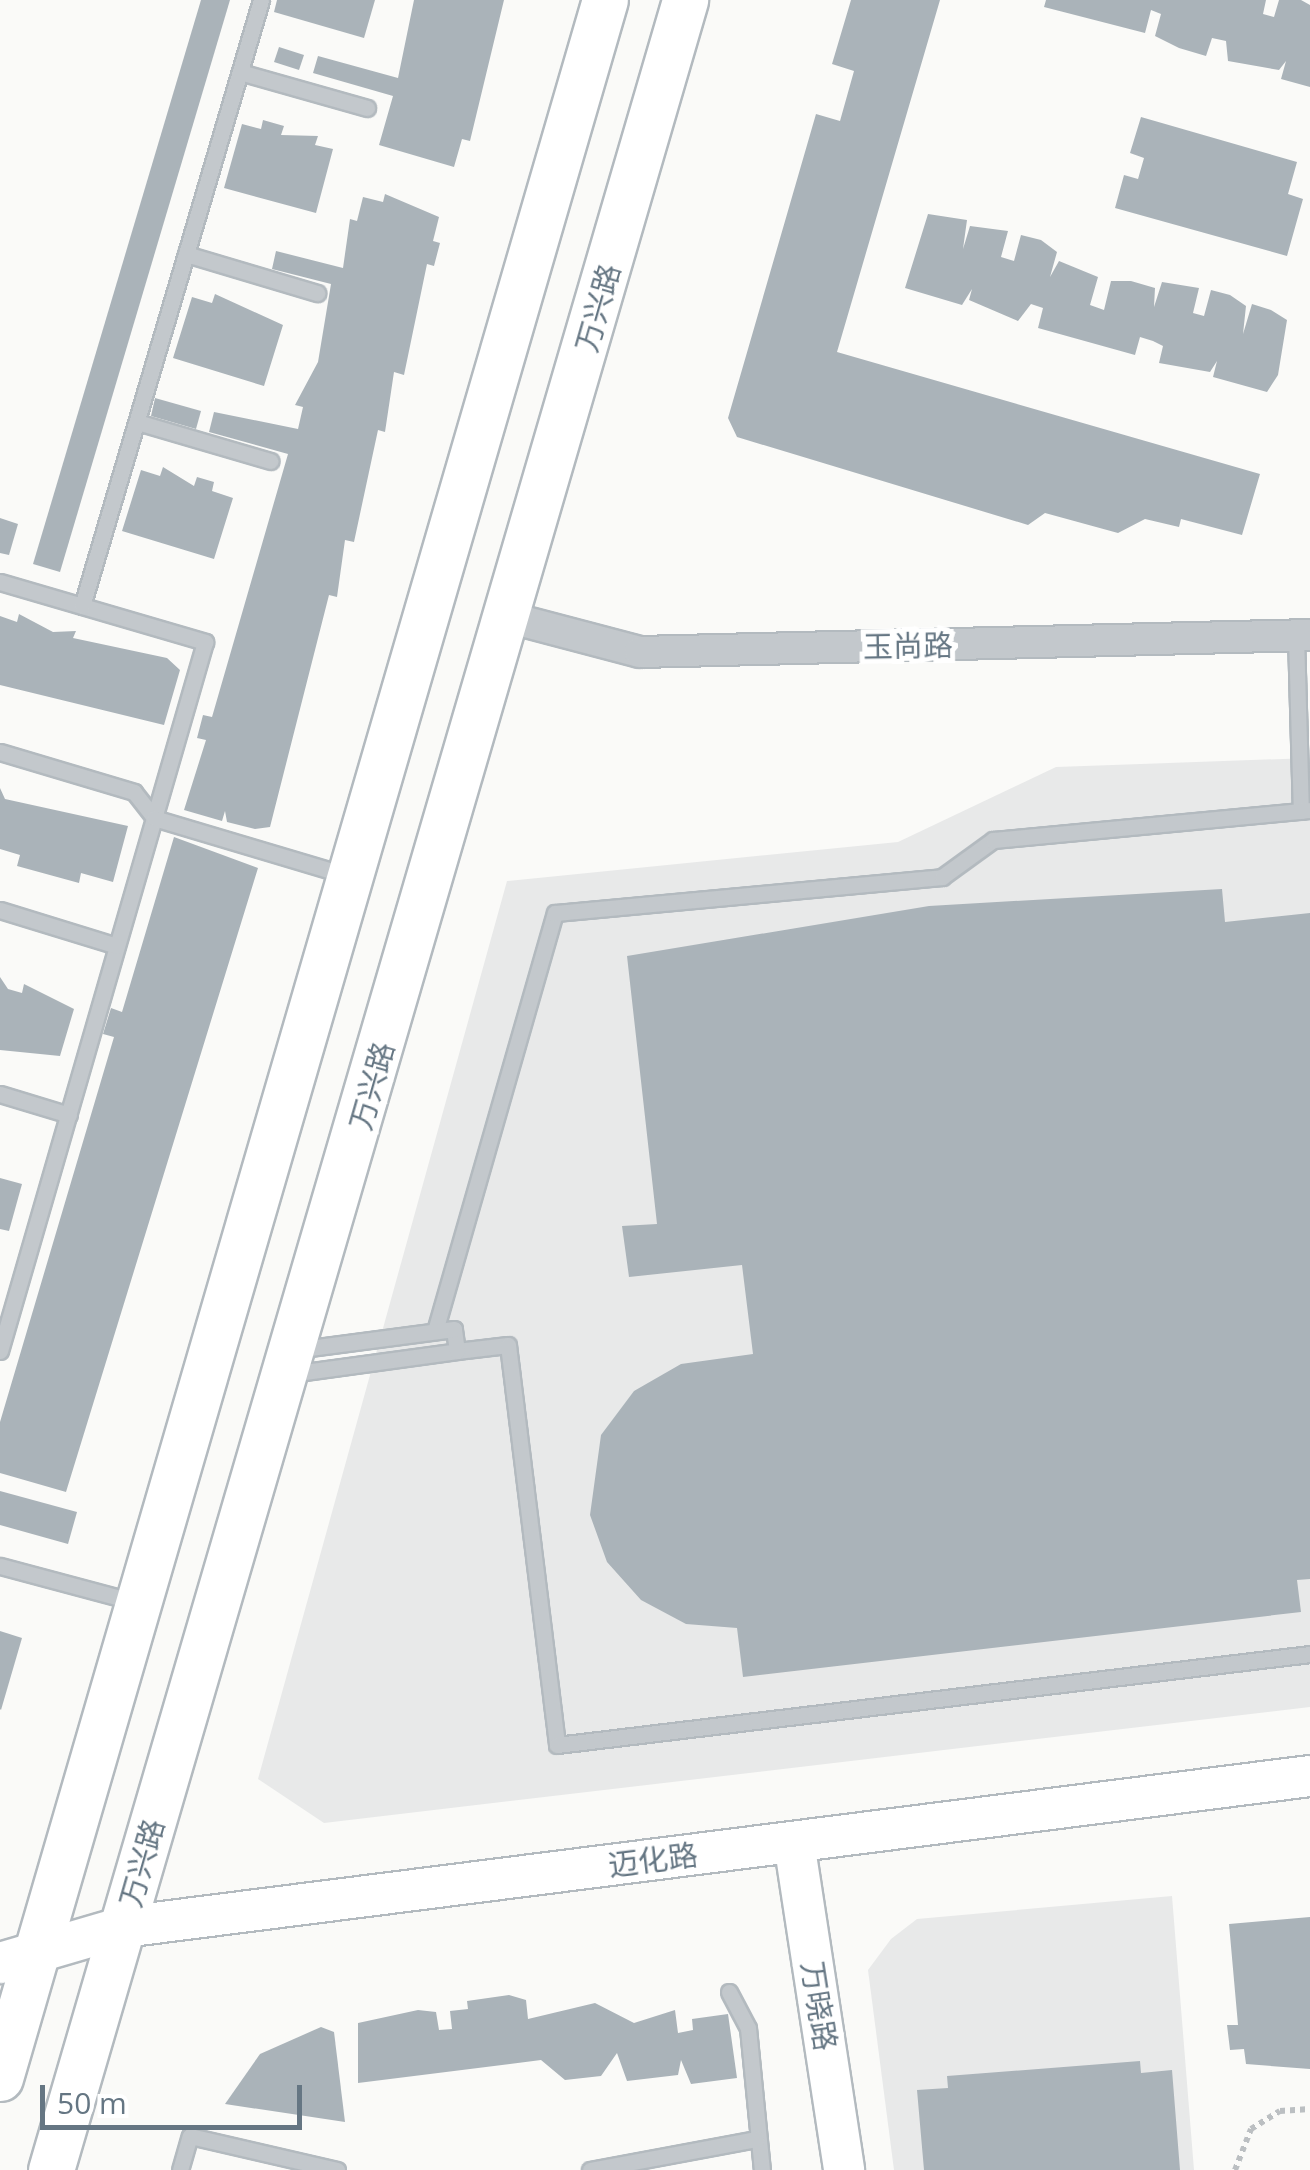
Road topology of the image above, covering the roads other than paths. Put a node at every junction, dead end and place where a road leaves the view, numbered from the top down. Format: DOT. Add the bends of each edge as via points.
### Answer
graph roads {
  1 [pos="261,0"];
  2 [pos="605,0"];
  3 [pos="685,0"];
  4 [pos="240,72"];
  5 [pos="367,108"];
  6 [pos="186,254"];
  7 [pos="317,293"];
  8 [pos="136,422"];
  9 [pos="270,461"];
  10 [pos="0,582"];
  11 [pos="82,606"];
  12 [pos="510,618"];
  13 [pos="1303,635"];
  14 [pos="0,752"];
  15 [pos="1306,810"];
  16 [pos="154,818"];
  17 [pos="353,878"];
  18 [pos="0,910"];
  19 [pos="117,946"];
  20 [pos="0,1094"];
  21 [pos="68,1114"];
  22 [pos="0,1284"];
  23 [pos="18,1289"];
  24 [pos="435,1332"];
  25 [pos="0,1350"];
  26 [pos="457,1351"];
  27 [pos="290,1362"];
  28 [pos="0,1566"];
  29 [pos="139,1603"];
  30 [pos="1310,1654"];
  31 [pos="1310,1776"];
  32 [pos="794,1842"];
  33 [pos="123,1927"];
  34 [pos="18,1960"];
  35 [pos="729,1992"];
  36 [pos="0,2078"];
  37 [pos="756,2140"];
  38 [pos="51,2170"];
  39 [pos="180,2170"];
  40 [pos="337,2170"];
  41 [pos="590,2170"];
  42 [pos="762,2170"];
  43 [pos="844,2170"];
  1 -- 4 [label="lane"];
  2 -- 17 [label="main road"];
  3 -- 12 [label="main road, 万兴路"];
  4 -- 5 [label="lane"];
  4 -- 6 [label="lane"];
  6 -- 7 [label="lane"];
  6 -- 8 [label="lane"];
  8 -- 9 [label="lane"];
  8 -- 11 [label="lane"];
  10 -- 11 [label="lane"];
  11 -- 16 [label="lane" via="205,642"];
  12 -- 13 [label="street, 玉尚路" via="640,652"];
  12 -- 27 [label="main road, 万兴路"];
  13 -- 15 [label="lane"];
  14 -- 16 [label="lane" via="134,792"];
  15 -- 24 [label="lane" via="992,840 942,876 555,914"];
  16 -- 17 [label="lane"];
  16 -- 19 [label="lane"];
  17 -- 29 [label="main road"];
  18 -- 19 [label="lane"];
  19 -- 21 [label="lane"];
  20 -- 21 [label="lane"];
  21 -- 23 [label="lane"];
  22 -- 23 [label="lane"];
  23 -- 25 [label="lane"];
  24 -- 26 [label="lane" via="454,1329"];
  24 -- 27 [label="lane"];
  26 -- 27 [label="lane"];
  26 -- 30 [label="lane" via="508,1345 557,1744"];
  27 -- 33 [label="main road, 万兴路"];
  28 -- 29 [label="lane"];
  29 -- 34 [label="main road"];
  31 -- 32 [label="street, 迈化路"];
  32 -- 33 [label="street, 迈化路"];
  32 -- 43 [label="street, 万晓路"];
  33 -- 34 [label="street, 迈化路"];
  33 -- 38 [label="main road, 万兴路"];
  34 -- 36 [label="main road"];
  35 -- 37 [label="lane" via="748,2028"];
  37 -- 41 [label="lane"];
  37 -- 42 [label="lane"];
  39 -- 40 [label="lane" via="190,2136"];
}
